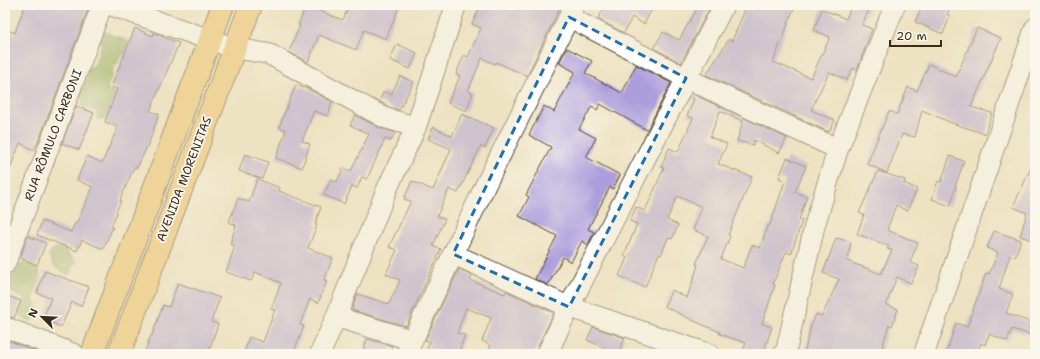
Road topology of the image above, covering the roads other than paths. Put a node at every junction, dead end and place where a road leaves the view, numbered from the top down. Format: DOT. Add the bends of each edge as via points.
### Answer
graph roads {
  1 [pos="102,5"];
  2 [pos="110,5"];
  3 [pos="224,5"];
  4 [pos="251,5"];
  5 [pos="456,5"];
  6 [pos="724,5"];
  7 [pos="895,5"];
  8 [pos="572,11"];
  9 [pos="1035,28"];
  10 [pos="209,40"];
  11 [pos="234,48"];
  12 [pos="686,78"];
  13 [pos="416,127"];
  14 [pos="838,149"];
  15 [pos="452,254"];
  16 [pos="5,264"];
  17 [pos="569,307"];
  18 [pos="336,317"];
  19 [pos="5,326"];
  20 [pos="409,347"];
  21 [pos="74,354"];
  22 [pos="92,354"];
  23 [pos="119,354"];
  24 [pos="320,354"];
  25 [pos="547,354"];
  26 [pos="709,354"];
  27 [pos="783,354"];
  28 [pos="924,354"];
  1 -- 16 [label="street, RUA RÔMULO CARBONI"];
  2 -- 10 [label="street"];
  3 -- 10 [label="main road, AVENIDA MORENITAS"];
  4 -- 11 [label="main road, AVENIDA MORENITAS"];
  5 -- 13 [label="street"];
  6 -- 12 [label="street"];
  7 -- 14 [label="street"];
  8 -- 12 [label="street"];
  8 -- 15 [label="street"];
  9 -- 28 [label="street"];
  10 -- 11 [label="street"];
  10 -- 22 [label="main road, AVENIDA MORENITAS"];
  11 -- 13 [label="street" via="269,54 385,118"];
  11 -- 23 [label="main road, AVENIDA MORENITAS"];
  12 -- 14 [label="street"];
  12 -- 17 [label="street"];
  13 -- 18 [label="street" via="387,189"];
  14 -- 27 [label="street" via="815,224 786,351"];
  15 -- 17 [label="street"];
  15 -- 20 [label="street"];
  17 -- 25 [label="street"];
  17 -- 26 [label="street"];
  18 -- 20 [label="street"];
  18 -- 24 [label="street"];
  19 -- 21 [label="street"];
}
